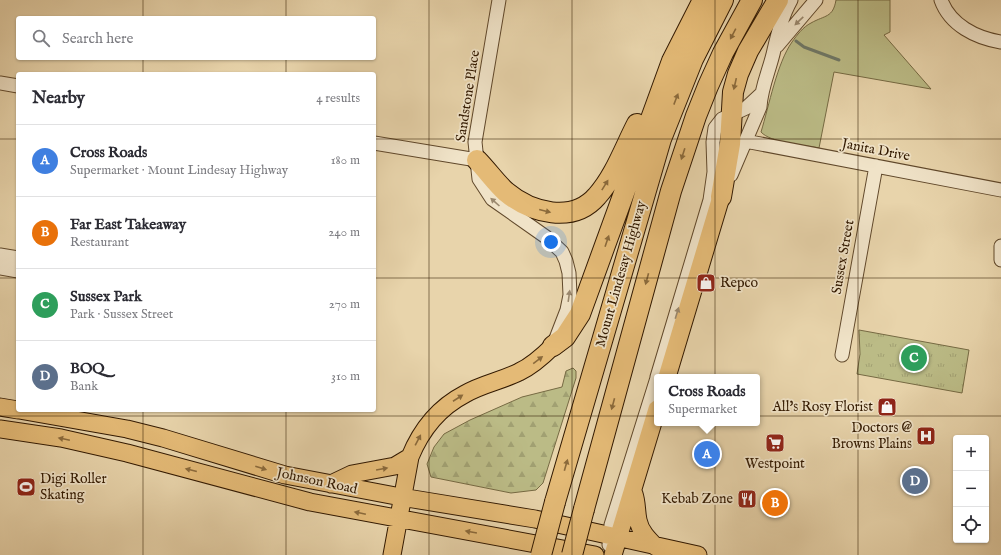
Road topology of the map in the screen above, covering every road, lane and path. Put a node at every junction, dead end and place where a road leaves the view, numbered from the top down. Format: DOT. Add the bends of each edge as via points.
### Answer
graph roads {
  1 [pos="499,0"];
  2 [pos="703,0"];
  3 [pos="723,0"];
  4 [pos="752,0"];
  5 [pos="778,0"];
  6 [pos="791,0"];
  7 [pos="816,0"];
  8 [pos="941,0"];
  9 [pos="1001,42"];
  10 [pos="775,49"];
  11 [pos="672,61"];
  12 [pos="0,83"];
  13 [pos="16,86"];
  14 [pos="760,95"];
  15 [pos="732,114"];
  16 [pos="745,141"];
  17 [pos="376,143"];
  18 [pos="477,160"];
  19 [pos="876,166"];
  20 [pos="1001,190"];
  21 [pos="721,197"];
  22 [pos="1001,246"];
  23 [pos="0,255"];
  24 [pos="16,258"];
  25 [pos="1001,260"];
  26 [pos="0,268"];
  27 [pos="16,271"];
  28 [pos="553,346"];
  29 [pos="842,355"];
  30 [pos="658,374"];
  31 [pos="668,374"];
  32 [pos="654,388"];
  33 [pos="0,407"];
  34 [pos="16,410"];
  35 [pos="30,412"];
  36 [pos="654,419"];
  37 [pos="0,429"];
  38 [pos="410,457"];
  39 [pos="331,484"];
  40 [pos="633,490"];
  41 [pos="401,497"];
  42 [pos="398,520"];
  43 [pos="614,537"];
  44 [pos="656,547"];
  45 [pos="392,555"];
  46 [pos="541,555"];
  47 [pos="572,555"];
  48 [pos="595,555"];
  49 [pos="612,555"];
  50 [pos="698,555"];
  1 -- 18 [label="street, Sandstone Place" via="475,142"];
  2 -- 11 [label="highway"];
  46 -- 3 [label="highway, Mount Lindesay Highway, one-way, bridge" via="661,139 693,59"];
  4 -- 47 [label="highway, Mount Lindesay Highway, one-way, bridge" via="708,86 673,184"];
  5 -- 15 [label="highway, one-way" via="748,51 738,74 733,92"];
  6 -- 10 [label="street" via="775,39"];
  7 -- 10 [label="street, one-way"];
  8 -- 9 [label="street" via="943,7 958,25 974,34"];
  10 -- 14 [label="street"];
  18 -- 11 [label="highway, one-way" via="507,193 527,204 548,212 576,211 592,202 603,189 660,79"];
  28 -- 11 [label="highway, one-way" via="565,338 580,314"];
  12 -- 13 [label="street"];
  14 -- 15 [label="street" via="746,108"];
  14 -- 16 [label="street" via="760,107"];
  15 -- 21 [label="highway" via="729,153"];
  30 -- 15 [label="street, one-way" via="710,200 714,172 715,128 722,119"];
  16 -- 19 [label="street, Janita Drive"];
  16 -- 21 [label="street"];
  17 -- 18 [label="street"];
  28 -- 18 [label="street, Sandstone Place, one-way" via="570,295 566,261 562,252 546,237 492,199 479,179"];
  19 -- 20 [label="street, Janita Drive"];
  19 -- 29 [label="street, Sussex Street"];
  21 -- 31 [label="main road"];
  22 -- 25 [label="street"];
  23 -- 24 [label="street"];
  26 -- 27 [label="street"];
  38 -- 28 [label="main road, one-way" via="425,428 448,405 465,393 521,372"];
  32 -- 43 [label="street"];
  33 -- 34 [label="main road, Johnson Road"];
  35 -- 39 [label="main road, Johnson Road, one-way" via="127,429 285,475"];
  36 -- 40 [label="main road"];
  42 -- 37 [label="main road, Johnson Road, one-way" via="288,497 61,438"];
  39 -- 38 [label="main road, one-way" via="352,474 395,466"];
  38 -- 41 [label="main road"];
  39 -- 41 [label="main road, Johnson Road"];
  40 -- 43 [label="main road"];
  40 -- 44 [label="main road" via="640,526"];
  41 -- 42 [label="main road"];
  41 -- 43 [label="main road, Johnson Road" via="535,519"];
  42 -- 45 [label="main road"];
  48 -- 42 [label="main road, Johnson Road, one-way"];
  43 -- 44 [label="main road, Johnson Road"];
  43 -- 49 [label="main road"];
  44 -- 50 [label="main road, Johnson Road"];
}
